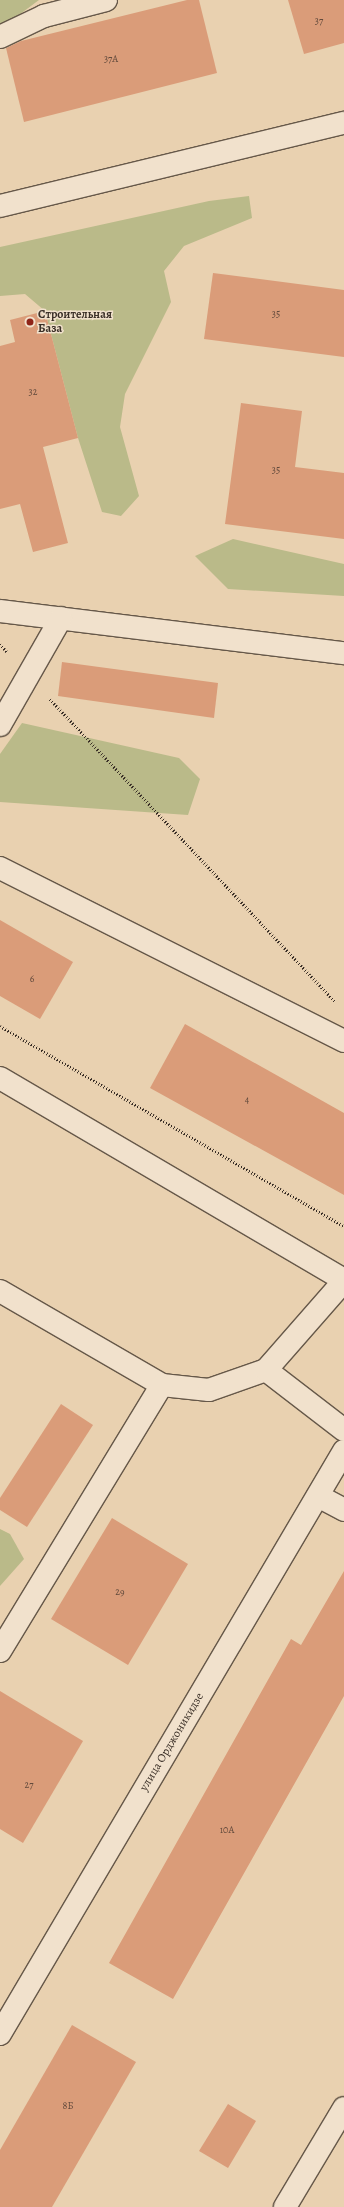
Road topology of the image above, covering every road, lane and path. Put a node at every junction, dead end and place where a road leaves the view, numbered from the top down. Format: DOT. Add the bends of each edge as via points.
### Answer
graph roads {
  1 [pos="106,0"];
  2 [pos="0,37"];
  3 [pos="344,122"];
  4 [pos="0,206"];
  5 [pos="0,611"];
  6 [pos="61,618"];
  7 [pos="0,644"];
  8 [pos="344,654"];
  9 [pos="28,676"];
  10 [pos="0,725"];
  11 [pos="0,868"];
  12 [pos="339,1006"];
  13 [pos="0,1026"];
  14 [pos="344,1041"];
  15 [pos="0,1078"];
  16 [pos="344,1226"];
  17 [pos="344,1280"];
  18 [pos="0,1291"];
  19 [pos="266,1370"];
  20 [pos="162,1385"];
  21 [pos="344,1430"];
  22 [pos="344,1451"];
  23 [pos="318,1496"];
  24 [pos="344,1510"];
  25 [pos="1,1646"];
  26 [pos="0,2034"];
  27 [pos="344,2108"];
  28 [pos="285,2207"];
  1 -- 2 [label="street" via="44,16"];
  3 -- 4 [label="street"];
  5 -- 6 [label="street"];
  6 -- 8 [label="street"];
  6 -- 9 [label="street"];
  7 -- 9 [label="path"];
  9 -- 10 [label="street"];
  9 -- 12 [label="path"];
  11 -- 14 [label="street"];
  13 -- 16 [label="path"];
  15 -- 17 [label="street"];
  17 -- 19 [label="street"];
  18 -- 20 [label="street"];
  19 -- 20 [label="street" via="209,1390"];
  19 -- 21 [label="street"];
  20 -- 25 [label="street"];
  22 -- 23 [label="street, улица Орджоникидзе"];
  23 -- 24 [label="street"];
  23 -- 26 [label="street, улица Орджоникидзе"];
  27 -- 28 [label="street"];
}
